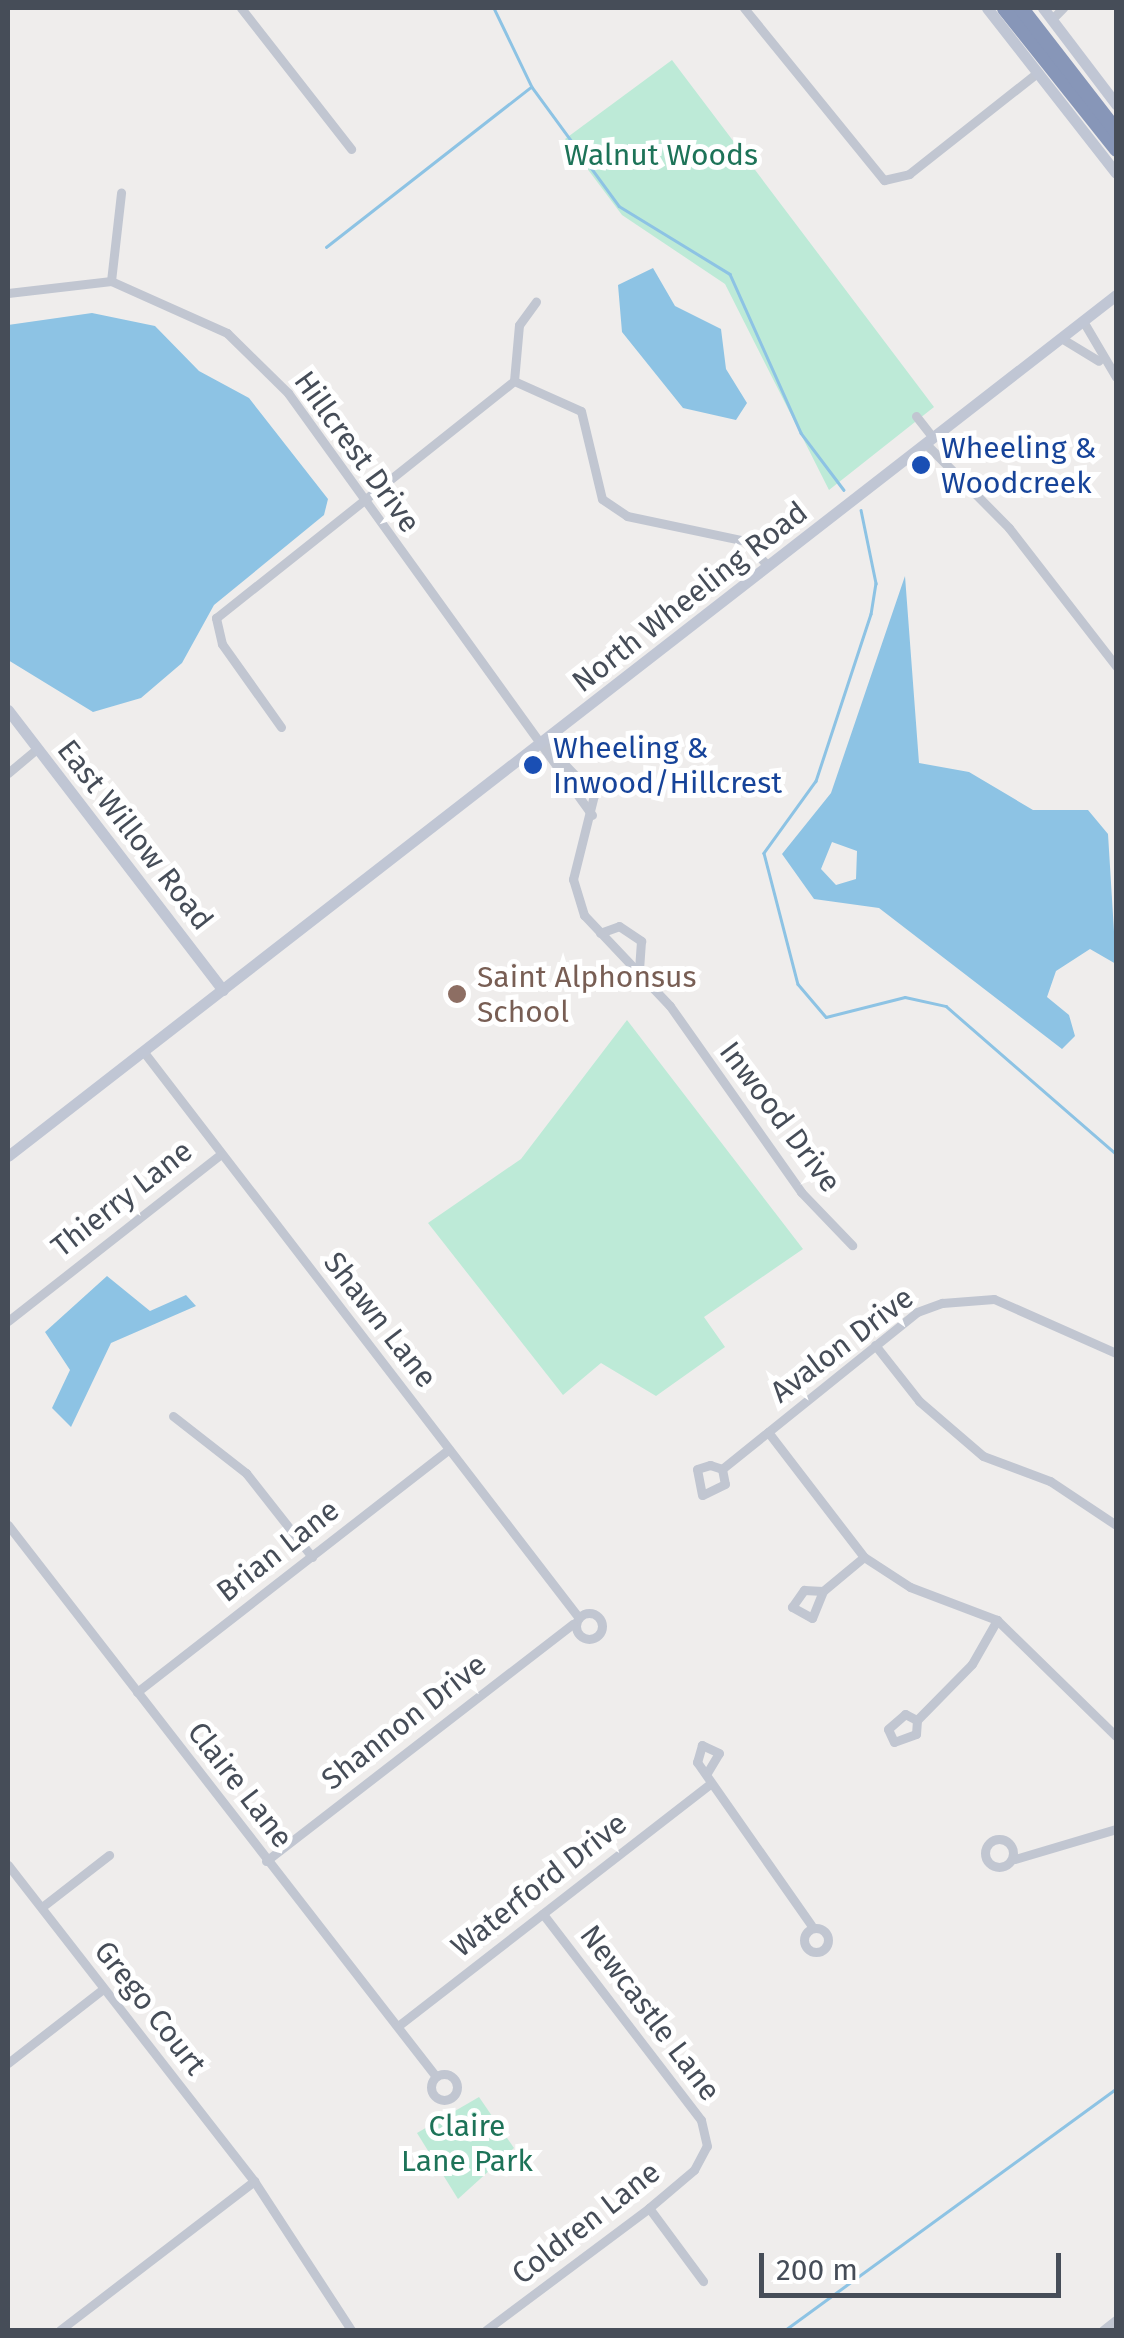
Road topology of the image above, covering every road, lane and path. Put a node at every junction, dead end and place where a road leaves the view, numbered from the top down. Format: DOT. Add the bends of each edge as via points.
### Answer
graph roads {
  1 [pos="241,8"];
  2 [pos="744,8"];
  3 [pos="987,8"];
  4 [pos="1004,8"];
  5 [pos="1020,8"];
  6 [pos="1043,8"];
  7 [pos="1063,8"];
  8 [pos="1052,19"];
  9 [pos="1038,72"];
  10 [pos="1116,104"];
  11 [pos="1116,131"];
  12 [pos="350,148"];
  13 [pos="1116,149"];
  14 [pos="1116,173"];
  15 [pos="121,193"];
  16 [pos="112,280"];
  17 [pos="8,293"];
  18 [pos="1116,295"];
  19 [pos="536,302"];
  20 [pos="1083,321"];
  21 [pos="1060,338"];
  22 [pos="1099,361"];
  23 [pos="1116,378"];
  24 [pos="514,380"];
  25 [pos="916,416"];
  26 [pos="930,441"];
  27 [pos="359,500"];
  28 [pos="768,566"];
  29 [pos="1116,666"];
  30 [pos="8,710"];
  31 [pos="281,726"];
  32 [pos="545,744"];
  33 [pos="37,750"];
  34 [pos="8,772"];
  35 [pos="600,932"];
  36 [pos="638,973"];
  37 [pos="222,990"];
  38 [pos="144,1051"];
  39 [pos="220,1154"];
  40 [pos="8,1156"];
  41 [pos="852,1246"];
  42 [pos="8,1321"];
  43 [pos="875,1345"];
  44 [pos="1116,1353"];
  45 [pos="173,1416"];
  46 [pos="768,1432"];
  47 [pos="449,1449"];
  48 [pos="722,1469"];
  49 [pos="8,1525"];
  50 [pos="1116,1525"];
  51 [pos="312,1557"];
  52 [pos="864,1557"];
  53 [pos="823,1590"];
  54 [pos="997,1620"];
  55 [pos="576,1621"];
  56 [pos="137,1692"];
  57 [pos="917,1720"];
  58 [pos="1116,1736"];
  59 [pos="1116,1828"];
  60 [pos="109,1856"];
  61 [pos="1015,1859"];
  62 [pos="266,1861"];
  63 [pos="8,1865"];
  64 [pos="42,1907"];
  65 [pos="544,1914"];
  66 [pos="811,1925"];
  67 [pos="102,1989"];
  68 [pos="398,2026"];
  69 [pos="8,2063"];
  70 [pos="434,2074"];
  71 [pos="706,2146"];
  72 [pos="254,2182"];
  73 [pos="649,2208"];
  74 [pos="703,2281"];
  75 [pos="1116,2320"];
  76 [pos="60,2330"];
  77 [pos="351,2330"];
  78 [pos="486,2330"];
  79 [pos="1104,2330"];
  1 -- 12 [label="street"];
  2 -- 9 [label="street" via="884,180 909,174"];
  3 -- 9 [label="main road"];
  4 -- 13 [label="highway"];
  5 -- 11 [label="highway"];
  6 -- 8 [label="main road"];
  7 -- 8 [label="street"];
  8 -- 10 [label="main road"];
  9 -- 14 [label="main road"];
  15 -- 16 [label="street"];
  16 -- 17 [label="street"];
  16 -- 27 [label="street, Hillcrest Drive" via="228,332 288,393"];
  18 -- 20 [label="main road, North Wheeling Road"];
  19 -- 24 [label="street" via="519,324"];
  20 -- 21 [label="main road, North Wheeling Road"];
  20 -- 22 [label="street"];
  21 -- 22 [label="street"];
  21 -- 26 [label="main road, North Wheeling Road"];
  22 -- 23 [label="street"];
  24 -- 27 [label="street"];
  24 -- 28 [label="street" via="581,411 602,499 627,516 746,541"];
  25 -- 26 [label="street"];
  26 -- 28 [label="main road, North Wheeling Road"];
  26 -- 29 [label="street" via="1009,528"];
  27 -- 31 [label="street" via="216,618 222,644"];
  27 -- 32 [label="street, Hillcrest Drive"];
  28 -- 32 [label="main road, North Wheeling Road"];
  30 -- 33 [label="main road, East Willow Road"];
  32 -- 35 [label="street, Inwood Drive" via="594,795 573,879"];
  32 -- 37 [label="main road, North Wheeling Road"];
  33 -- 34 [label="street"];
  33 -- 37 [label="main road, East Willow Road"];
  35 -- 36 [label="street, Inwood Drive"];
  35 -- 36 [label="street" via="619,926 642,941"];
  36 -- 41 [label="street, Inwood Drive" via="801,1192"];
  37 -- 38 [label="main road, North Wheeling Road"];
  38 -- 39 [label="street, Shawn Lane"];
  38 -- 40 [label="main road, North Wheeling Road"];
  39 -- 42 [label="street, Thierry Lane"];
  39 -- 47 [label="street, Shawn Lane"];
  43 -- 44 [label="street, Avalon Drive" via="917,1312 994,1300"];
  43 -- 46 [label="street, Avalon Drive"];
  43 -- 50 [label="street" via="918,1402 983,1456 1050,1481"];
  45 -- 51 [label="street" via="246,1473"];
  46 -- 48 [label="street, Avalon Drive"];
  46 -- 52 [label="street"];
  47 -- 51 [label="street, Brian Lane"];
  47 -- 55 [label="street, Shawn Lane"];
  49 -- 56 [label="street, Claire Lane"];
  51 -- 56 [label="street, Brian Lane"];
  52 -- 53 [label="street"];
  52 -- 54 [label="street" via="910,1587"];
  54 -- 57 [label="street" via="972,1664"];
  54 -- 58 [label="street"];
  55 -- 62 [label="street, Shannon Drive"];
  56 -- 62 [label="street, Claire Lane"];
  59 -- 61 [label="street"];
  60 -- 64 [label="street"];
  62 -- 68 [label="street, Claire Lane"];
  63 -- 64 [label="street, Grego Court"];
  64 -- 67 [label="street, Grego Court"];
  65 -- 66 [label="street, Waterford Drive" via="708,1778"];
  65 -- 68 [label="street, Waterford Drive"];
  65 -- 71 [label="street, Newcastle Lane" via="701,2120"];
  67 -- 69 [label="street"];
  67 -- 72 [label="street, Grego Court"];
  68 -- 70 [label="street, Claire Lane"];
  71 -- 73 [label="street, Coldren Lane" via="694,2170"];
  72 -- 76 [label="street"];
  72 -- 77 [label="street, Grego Court"];
  73 -- 74 [label="street"];
  73 -- 78 [label="street, Coldren Lane"];
  75 -- 79 [label="street"];
}
